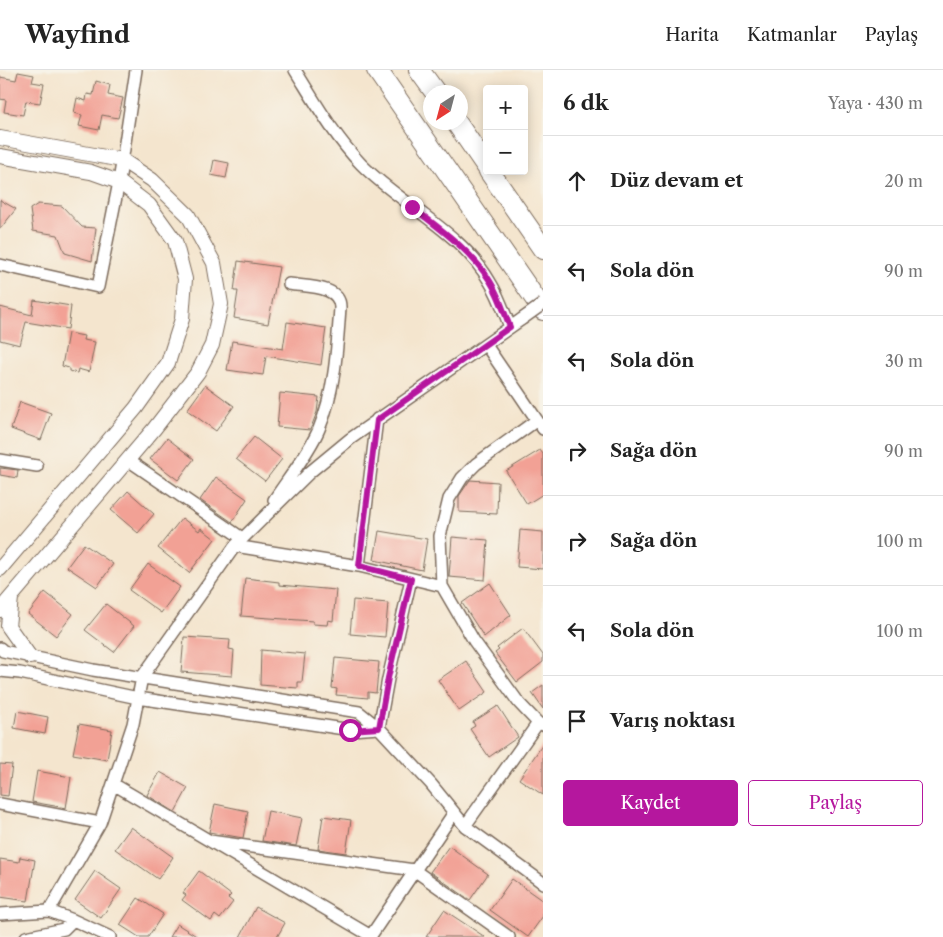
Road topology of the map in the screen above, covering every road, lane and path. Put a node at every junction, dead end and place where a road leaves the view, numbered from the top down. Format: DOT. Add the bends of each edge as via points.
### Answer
graph roads {
  1 [pos="136,70"];
  2 [pos="295,70"];
  3 [pos="377,70"];
  4 [pos="420,70"];
  5 [pos="430,85"];
  6 [pos="461,130"];
  7 [pos="0,138"];
  8 [pos="0,156"];
  9 [pos="122,160"];
  10 [pos="483,162"];
  11 [pos="492,175"];
  12 [pos="119,182"];
  13 [pos="543,249"];
  14 [pos="0,265"];
  15 [pos="289,284"];
  16 [pos="543,304"];
  17 [pos="543,310"];
  18 [pos="510,327"];
  19 [pos="486,345"];
  20 [pos="377,420"];
  21 [pos="540,424"];
  22 [pos="0,460"];
  23 [pos="128,460"];
  24 [pos="37,466"];
  25 [pos="265,515"];
  26 [pos="238,542"];
  27 [pos="359,566"];
  28 [pos="0,569"];
  29 [pos="411,579"];
  30 [pos="442,586"];
  31 [pos="11,596"];
  32 [pos="0,610"];
  33 [pos="0,648"];
  34 [pos="30,657"];
  35 [pos="0,671"];
  36 [pos="142,677"];
  37 [pos="138,698"];
  38 [pos="540,724"];
  39 [pos="379,728"];
  40 [pos="115,785"];
  41 [pos="0,804"];
  42 [pos="453,814"];
  43 [pos="100,823"];
  44 [pos="465,826"];
  45 [pos="210,841"];
  46 [pos="414,870"];
  47 [pos="543,882"];
  48 [pos="49,911"];
  49 [pos="0,914"];
  50 [pos="73,920"];
  51 [pos="26,937"];
  52 [pos="110,937"];
  53 [pos="371,937"];
  54 [pos="508,937"];
  1 -- 9 [label="street"];
  2 -- 18 [label="street" via="341,140 361,164 476,262 490,280"];
  3 -- 17 [label="highway"];
  4 -- 5 [label="highway"];
  6 -- 10 [label="highway"];
  7 -- 9 [label="street"];
  8 -- 12 [label="street" via="91,172"];
  9 -- 12 [label="street"];
  9 -- 23 [label="street" via="152,180 188,215 214,263 221,304 212,345 198,372"];
  11 -- 13 [label="highway"];
  12 -- 14 [label="street" via="98,287"];
  12 -- 28 [label="street" via="149,205 175,241 185,279 182,319 168,363 136,408"];
  15 -- 25 [label="street" via="336,294 340,302 336,355 328,405 319,431"];
  16 -- 18 [label="street, bridge"];
  18 -- 19 [label="street"];
  19 -- 20 [label="street"];
  19 -- 21 [label="street"];
  20 -- 25 [label="street" via="317,466"];
  20 -- 27 [label="street"];
  21 -- 30 [label="street" via="476,464 462,478 454,492 440,536"];
  22 -- 24 [label="street"];
  23 -- 26 [label="street"];
  23 -- 31 [label="street"];
  25 -- 26 [label="street"];
  26 -- 27 [label="street"];
  26 -- 36 [label="street"];
  27 -- 29 [label="street"];
  29 -- 30 [label="street"];
  29 -- 39 [label="street"];
  30 -- 38 [label="street" via="474,641 520,703"];
  31 -- 32 [label="street"];
  31 -- 34 [label="street" via="8,626"];
  33 -- 34 [label="street"];
  34 -- 36 [label="street"];
  35 -- 37 [label="street"];
  36 -- 37 [label="street"];
  36 -- 39 [label="street" via="359,712"];
  37 -- 39 [label="street" via="350,730"];
  37 -- 40 [label="street"];
  38 -- 44 [label="street"];
  39 -- 42 [label="street" via="431,784"];
  40 -- 43 [label="street"];
  40 -- 45 [label="street"];
  41 -- 43 [label="street"];
  42 -- 44 [label="street"];
  42 -- 46 [label="street"];
  43 -- 48 [label="street"];
  44 -- 47 [label="street"];
  45 -- 46 [label="street"];
  45 -- 53 [label="street"];
  46 -- 53 [label="street"];
  46 -- 54 [label="street"];
  48 -- 49 [label="street"];
  48 -- 50 [label="street"];
  50 -- 51 [label="street" via="64,929"];
  50 -- 52 [label="street"];
}
